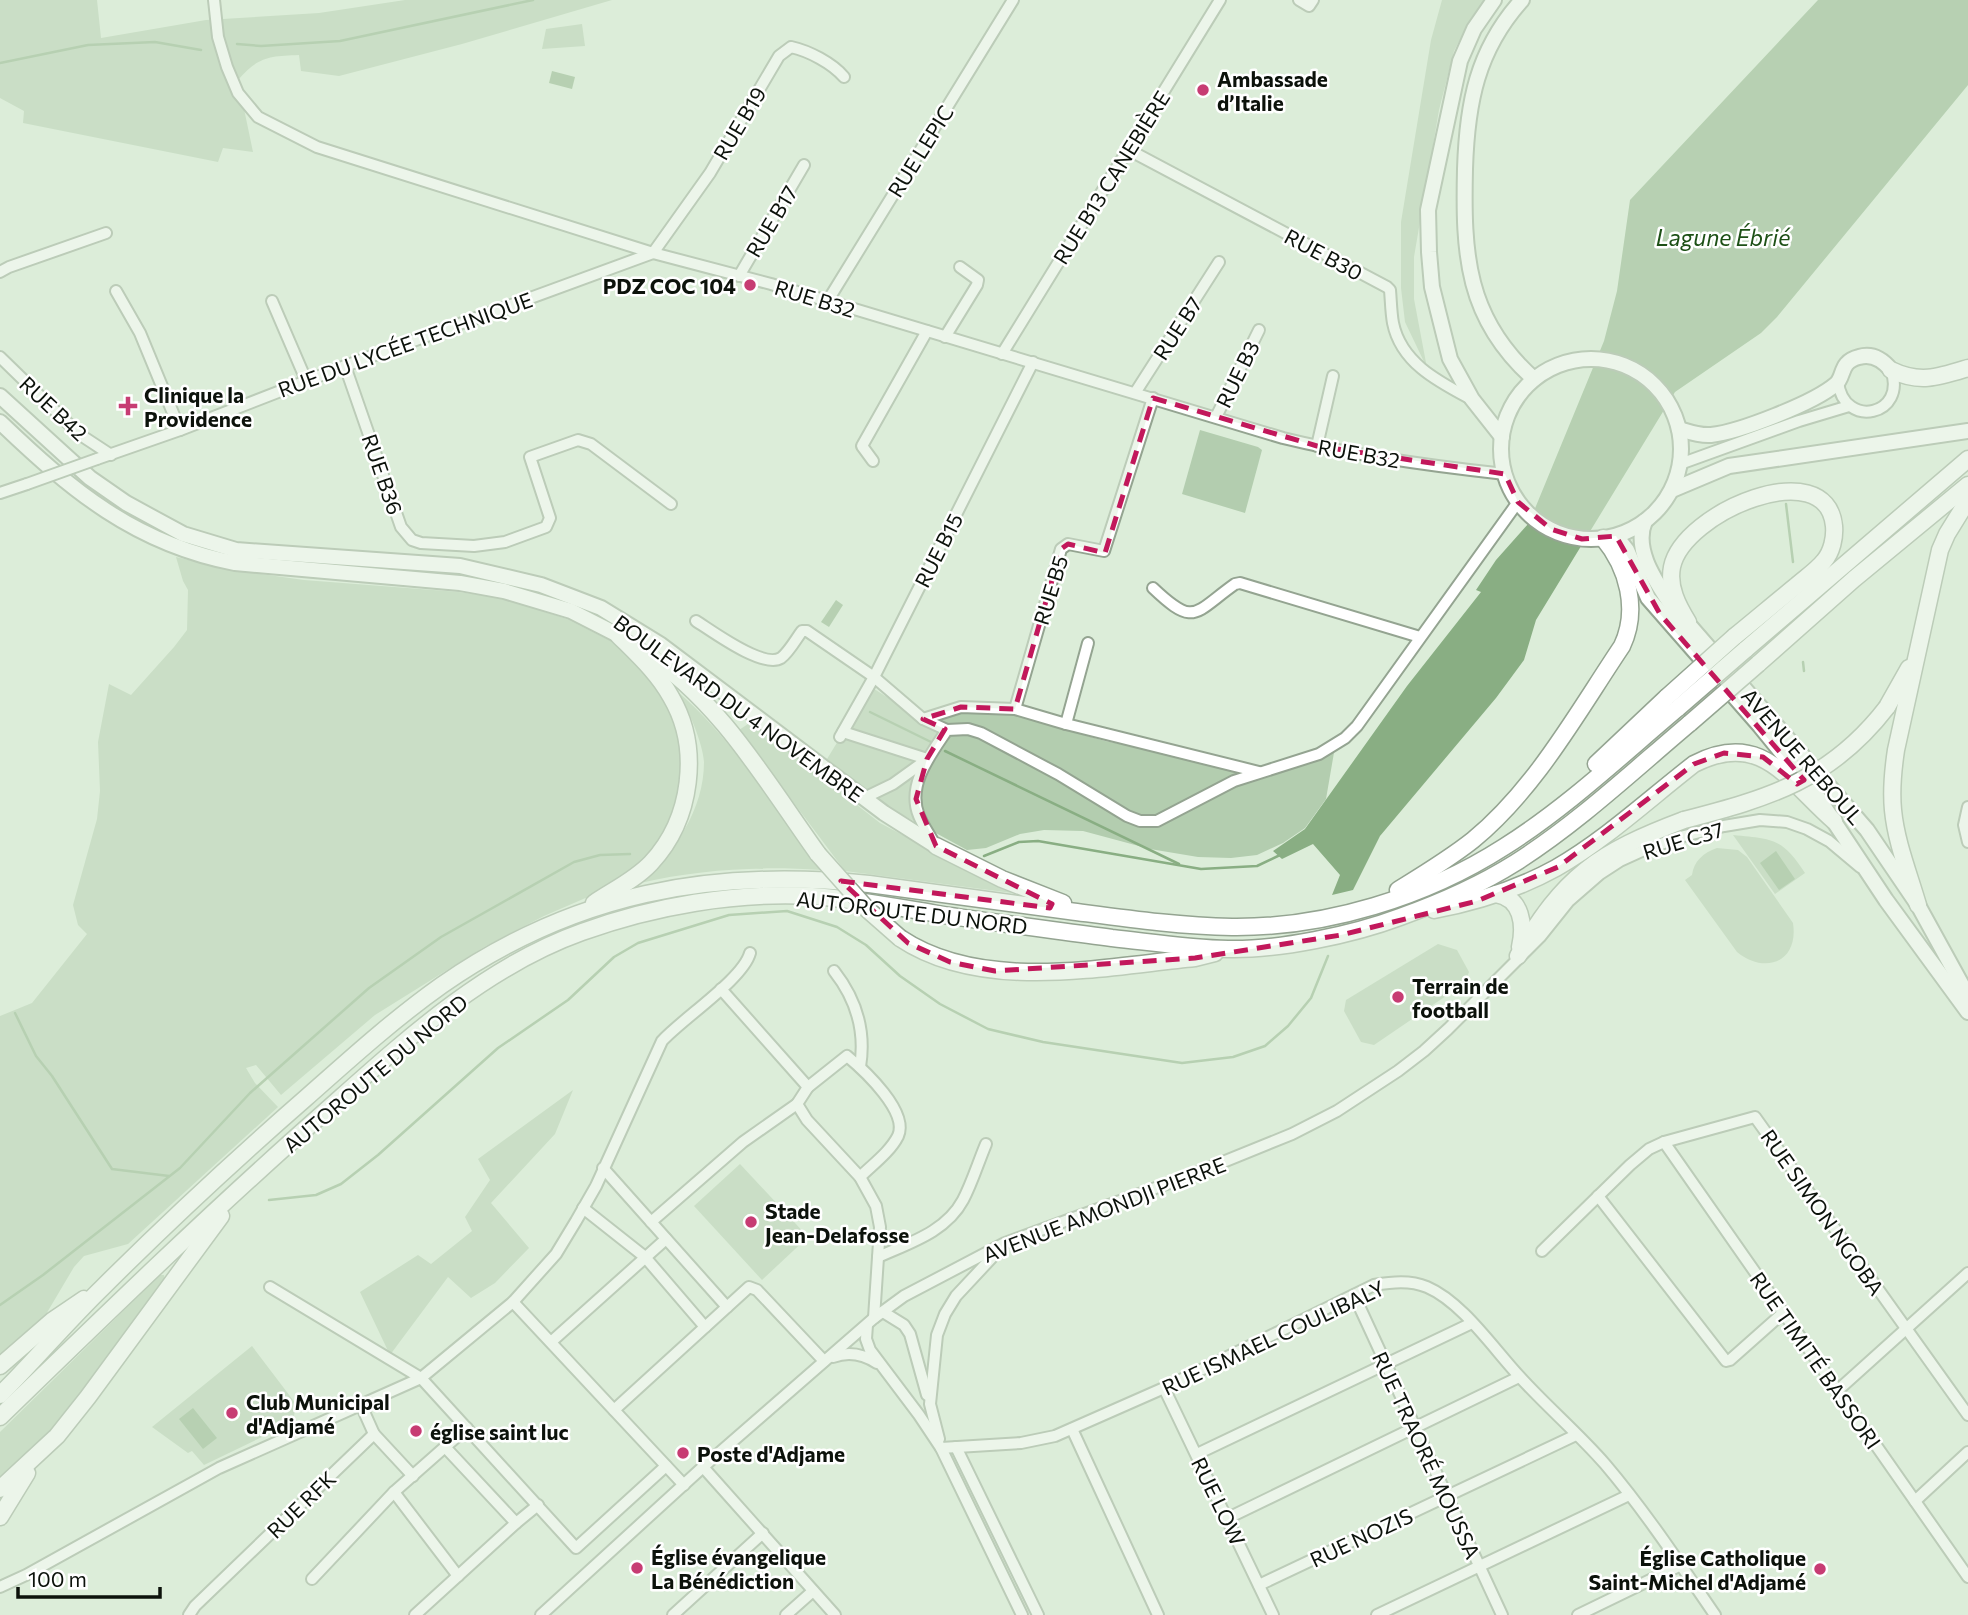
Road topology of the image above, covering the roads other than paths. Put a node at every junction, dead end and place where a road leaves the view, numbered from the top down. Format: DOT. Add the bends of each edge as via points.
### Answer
graph roads {
  1 [pos="214,0"];
  2 [pos="1013,0"];
  3 [pos="1220,0"];
  4 [pos="1299,0"];
  5 [pos="1313,0"];
  6 [pos="1494,0"];
  7 [pos="1522,0"];
  8 [pos="844,77"];
  9 [pos="1127,149"];
  10 [pos="804,165"];
  11 [pos="106,233"];
  12 [pos="653,253"];
  13 [pos="1219,262"];
  14 [pos="960,267"];
  15 [pos="0,272"];
  16 [pos="739,276"];
  17 [pos="116,291"];
  18 [pos="272,301"];
  19 [pos="827,302"];
  20 [pos="1259,330"];
  21 [pos="927,331"];
  22 [pos="945,337"];
  23 [pos="1002,354"];
  24 [pos="0,357"];
  25 [pos="1032,362"];
  26 [pos="345,366"];
  27 [pos="1968,368"];
  28 [pos="1891,370"];
  29 [pos="1333,376"];
  30 [pos="1534,379"];
  31 [pos="306,380"];
  32 [pos="1838,382"];
  33 [pos="1135,393"];
  34 [pos="0,396"];
  35 [pos="1153,398"];
  36 [pos="1472,399"];
  37 [pos="1849,406"];
  38 [pos="1216,417"];
  39 [pos="0,422"];
  40 [pos="1676,422"];
  41 [pos="180,430"];
  42 [pos="1964,431"];
  43 [pos="1502,437"];
  44 [pos="1317,446"];
  45 [pos="111,455"];
  46 [pos="1968,459"];
  47 [pos="873,461"];
  48 [pos="1680,464"];
  49 [pos="1505,474"];
  50 [pos="1968,485"];
  51 [pos="1672,490"];
  52 [pos="0,493"];
  53 [pos="1968,499"];
  54 [pos="671,504"];
  55 [pos="1523,507"];
  56 [pos="1645,522"];
  57 [pos="1604,538"];
  58 [pos="1153,588"];
  59 [pos="696,621"];
  60 [pos="1688,622"];
  61 [pos="1923,633"];
  62 [pos="618,635"];
  63 [pos="1420,638"];
  64 [pos="1088,643"];
  65 [pos="874,677"];
  66 [pos="1673,702"];
  67 [pos="1015,709"];
  68 [pos="923,719"];
  69 [pos="1066,724"];
  70 [pos="947,730"];
  71 [pos="927,760"];
  72 [pos="1259,772"];
  73 [pos="864,798"];
  74 [pos="1968,807"];
  75 [pos="1834,821"];
  76 [pos="1968,842"];
  77 [pos="936,846"];
  78 [pos="1870,876"];
  79 [pos="1496,894"];
  80 [pos="1918,905"];
  81 [pos="1372,906"];
  82 [pos="578,914"];
  83 [pos="1091,914"];
  84 [pos="1403,916"];
  85 [pos="1232,949"];
  86 [pos="750,953"];
  87 [pos="1518,956"];
  88 [pos="834,971"];
  89 [pos="721,989"];
  90 [pos="1968,996"];
  91 [pos="1968,1012"];
  92 [pos="860,1067"];
  93 [pos="808,1087"];
  94 [pos="797,1104"];
  95 [pos="1664,1142"];
  96 [pos="986,1144"];
  97 [pos="603,1168"];
  98 [pos="860,1177"];
  99 [pos="247,1180"];
  100 [pos="1598,1196"];
  101 [pos="583,1208"];
  102 [pos="651,1222"];
  103 [pos="666,1239"];
  104 [pos="1005,1243"];
  105 [pos="1542,1251"];
  106 [pos="878,1256"];
  107 [pos="645,1257"];
  108 [pos="1968,1273"];
  109 [pos="270,1287"];
  110 [pos="101,1289"];
  111 [pos="1354,1295"];
  112 [pos="513,1302"];
  113 [pos="727,1307"];
  114 [pos="1783,1313"];
  115 [pos="875,1318"];
  116 [pos="1472,1323"];
  117 [pos="705,1327"];
  118 [pos="1906,1330"];
  119 [pos="551,1342"];
  120 [pos="824,1361"];
  121 [pos="1386,1365"];
  122 [pos="0,1366"];
  123 [pos="884,1367"];
  124 [pos="1520,1377"];
  125 [pos="421,1378"];
  126 [pos="1164,1388"];
  127 [pos="1837,1391"];
  128 [pos="0,1395"];
  129 [pos="930,1404"];
  130 [pos="361,1405"];
  131 [pos="614,1410"];
  132 [pos="1968,1415"];
  133 [pos="0,1417"];
  134 [pos="467,1428"];
  135 [pos="1417,1428"];
  136 [pos="1072,1429"];
  137 [pos="374,1434"];
  138 [pos="1576,1435"];
  139 [pos="445,1447"];
  140 [pos="956,1447"];
  141 [pos="941,1448"];
  142 [pos="1968,1452"];
  143 [pos="1197,1454"];
  144 [pos="35,1459"];
  145 [pos="666,1466"];
  146 [pos="703,1467"];
  147 [pos="413,1476"];
  148 [pos="684,1485"];
  149 [pos="0,1489"];
  150 [pos="394,1492"];
  151 [pos="1629,1495"];
  152 [pos="1446,1498"];
  153 [pos="1915,1501"];
  154 [pos="538,1505"];
  155 [pos="0,1517"];
  156 [pos="1228,1518"];
  157 [pos="516,1523"];
  158 [pos="763,1534"];
  159 [pos="1964,1564"];
  160 [pos="1681,1565"];
  161 [pos="1479,1567"];
  162 [pos="458,1576"];
  163 [pos="1968,1577"];
  164 [pos="312,1579"];
  165 [pos="1259,1586"];
  166 [pos="0,1587"];
  167 [pos="813,1591"];
  168 [pos="189,1615"];
  169 [pos="415,1615"];
  170 [pos="541,1615"];
  171 [pos="673,1615"];
  172 [pos="786,1615"];
  173 [pos="835,1615"];
  174 [pos="1022,1615"];
  175 [pos="1038,1615"];
  176 [pos="1158,1615"];
  177 [pos="1273,1615"];
  178 [pos="1377,1615"];
  179 [pos="1502,1615"];
  180 [pos="1578,1615"];
  181 [pos="1715,1615"];
  1 -- 12 [label="street, RUE B32" via="218,37 237,93 258,117 317,147"];
  2 -- 19 [label="street, RUE LEPIC"];
  3 -- 9 [label="street, RUE B13 CANEBIÈRE"];
  4 -- 5 [label="street" via="1309,6"];
  6 -- 36 [label="main road" via="1460,61 1428,210 1432,287 1439,322 1450,359"];
  7 -- 30 [label="main road" via="1500,28 1477,75 1465,136 1464,211 1469,270 1484,316 1506,350"];
  8 -- 12 [label="street, RUE B19" via="808,53 791,47 785,50 710,173"];
  9 -- 23 [label="street, RUE B13 CANEBIÈRE"];
  9 -- 36 [label="street, RUE B30" via="1387,287 1393,326 1410,356 1436,381"];
  10 -- 16 [label="street, RUE B17"];
  11 -- 15 [label="street"];
  12 -- 16 [label="street, RUE B32"];
  12 -- 26 [label="street, RUE DU LYCÉE TECHNIQUE"];
  13 -- 33 [label="street, RUE B7"];
  14 -- 22 [label="street" via="978,280 977,285"];
  16 -- 19 [label="street, RUE B32"];
  17 -- 41 [label="street" via="140,334"];
  18 -- 31 [label="street"];
  19 -- 21 [label="street, RUE B32"];
  20 -- 38 [label="street, RUE B3"];
  21 -- 22 [label="street, RUE B32"];
  21 -- 47 [label="street" via="862,446"];
  22 -- 23 [label="street, RUE B32"];
  23 -- 25 [label="street, RUE B32"];
  24 -- 45 [label="street, RUE B42" via="74,429"];
  25 -- 33 [label="street, RUE B32"];
  25 -- 65 [label="street, RUE B15"];
  26 -- 31 [label="street, RUE DU LYCÉE TECHNIQUE"];
  26 -- 54 [label="street, RUE B36" via="401,527 412,540 474,546 505,542 546,527 550,518 530,457 578,440 591,444"];
  27 -- 28 [label="highway" via="1919,379"];
  28 -- 32 [label="main road" via="1878,358 1860,356 1844,366"];
  28 -- 37 [label="street" via="1895,388 1888,403 1873,412"];
  29 -- 44 [label="street"];
  30 -- 40 [label="main road" via="1555,366 1589,359 1619,364 1642,375 1662,394"];
  30 -- 43 [label="main road" via="1515,400"];
  31 -- 41 [label="street, RUE DU LYCÉE TECHNIQUE"];
  32 -- 37 [label="street"];
  32 -- 40 [label="main road" via="1795,407 1711,435"];
  33 -- 35 [label="street, RUE B32"];
  34 -- 73 [label="main road, BOULEVARD DU 4 NOVEMBRE" via="90,478 183,534 236,550 460,566 541,585 601,608 660,645"];
  35 -- 38 [label="street, RUE B32"];
  35 -- 67 [label="street, RUE B5" via="1104,551 1068,544 1061,549"];
  36 -- 43 [label="main road"];
  37 -- 48 [label="street"];
  38 -- 44 [label="street, RUE B32"];
  39 -- 62 [label="main road, BOULEVARD DU 4 NOVEMBRE" via="77,491 125,524 212,559 504,591 571,611"];
  40 -- 48 [label="main road"];
  41 -- 45 [label="street, RUE DU LYCÉE TECHNIQUE"];
  42 -- 51 [label="main road" via="1729,466"];
  43 -- 49 [label="main road"];
  44 -- 49 [label="street, RUE B32"];
  45 -- 52 [label="street, RUE DU LYCÉE TECHNIQUE, bridge"];
  46 -- 66 [label="highway, bridge" via="1745,650"];
  48 -- 51 [label="main road"];
  49 -- 55 [label="main road"];
  50 -- 84 [label="highway, AUTOROUTE DU NORD, bridge" via="1539,847 1490,877"];
  51 -- 56 [label="main road"];
  53 -- 61 [label="highway" via="1940,550"];
  55 -- 57 [label="main road" via="1560,533"];
  55 -- 63 [label="street" via="1508,519"];
  56 -- 57 [label="main road"];
  56 -- 60 [label="main road, AVENUE REBOUL" via="1641,532 1644,554 1654,578"];
  57 -- 75 [label="main road" via="1627,550 1647,598 1797,770"];
  57 -- 81 [label="highway" via="1619,561 1630,594 1630,625 1622,646 1545,761 1501,813 1441,864"];
  58 -- 63 [label="street" via="1184,613 1205,607 1240,583"];
  59 -- 65 [label="street" via="763,658 782,657 804,630"];
  60 -- 66 [label="highway, bridge" via="1675,596 1672,573 1676,556 1723,511 1772,492 1806,493 1831,512 1834,540 1826,559 1734,637"];
  60 -- 80 [label="main road, AVENUE REBOUL" via="1867,830"];
  61 -- 80 [label="highway" via="1892,778 1897,835"];
  61 -- 87 [label="highway, bridge" via="1902,684 1850,749 1797,784 1684,820 1612,851 1547,909"];
  62 -- 82 [label="highway" via="656,675 678,709 690,766 688,790 673,830 650,863"];
  62 -- 85 [label="highway, bridge" via="652,657 705,703 818,854 867,909 900,938 932,956 995,971 1064,970 1183,959"];
  63 -- 72 [label="street" via="1345,738 1319,754"];
  64 -- 69 [label="street"];
  65 -- 68 [label="street"];
  65 -- 71 [label="street, RUE B15" via="841,734"];
  66 -- 81 [label="highway, AUTOROUTE DU NORD" via="1555,811 1511,843 1471,866"];
  67 -- 68 [label="street" via="961,707"];
  67 -- 69 [label="street"];
  68 -- 70 [label="street"];
  69 -- 72 [label="street"];
  70 -- 71 [label="street"];
  70 -- 72 [label="street" via="981,733 1140,821 1157,821"];
  71 -- 73 [label="street"];
  71 -- 77 [label="street" via="916,799 918,815"];
  73 -- 77 [label="main road, BOULEVARD DU 4 NOVEMBRE"];
  74 -- 76 [label="street" via="1964,825"];
  75 -- 78 [label="main road"];
  75 -- 79 [label="highway" via="1792,779 1763,758 1724,753 1694,764 1558,867"];
  77 -- 83 [label="highway" via="1002,879"];
  78 -- 87 [label="street, RUE C37" via="1829,841 1787,822 1759,820 1724,826 1679,837 1620,861 1569,901"];
  78 -- 91 [label="main road"];
  79 -- 84 [label="highway"];
  79 -- 87 [label="highway" via="1505,895 1519,909"];
  80 -- 90 [label="main road, AVENUE REBOUL"];
  81 -- 83 [label="highway, AUTOROUTE DU NORD" via="1298,922 1234,927"];
  82 -- 83 [label="highway, AUTOROUTE DU NORD" via="682,886 771,878 869,884"];
  82 -- 110 [label="highway, AUTOROUTE DU NORD" via="479,961 411,1008 222,1172"];
  84 -- 85 [label="highway, AUTOROUTE DU NORD" via="1341,935"];
  85 -- 99 [label="highway, AUTOROUTE DU NORD" via="1072,933 812,897 733,899 635,916 580,932 521,958 454,1003"];
  86 -- 89 [label="street"];
  87 -- 104 [label="street, AVENUE AMONDJI PIERRE" via="1432,1044 1337,1111 1191,1175"];
  88 -- 92 [label="street" via="855,1006 863,1049"];
  89 -- 93 [label="street"];
  89 -- 97 [label="street" via="662,1041"];
  92 -- 93 [label="street" via="847,1056"];
  92 -- 98 [label="street" via="901,1121 893,1145"];
  93 -- 94 [label="street"];
  94 -- 98 [label="street"];
  94 -- 102 [label="street" via="743,1142"];
  95 -- 100 [label="street, RUE SIMON NGOBA" via="1649,1149"];
  95 -- 114 [label="street, RUE TIMITÉ BASSORI"];
  95 -- 118 [label="street, RUE SIMON NGOBA" via="1755,1117"];
  96 -- 106 [label="street" via="964,1199 946,1223"];
  97 -- 101 [label="street"];
  97 -- 102 [label="street"];
  98 -- 106 [label="street" via="879,1218"];
  99 -- 133 [label="highway, AUTOROUTE DU NORD"];
  99 -- 144 [label="highway" via="88,1397"];
  100 -- 105 [label="street, RUE SIMON NGOBA"];
  100 -- 114 [label="street" via="1726,1361"];
  101 -- 107 [label="street"];
  101 -- 112 [label="street" via="556,1254"];
  102 -- 103 [label="street"];
  103 -- 107 [label="street"];
  103 -- 113 [label="street"];
  104 -- 115 [label="street, AVENUE AMONDJI PIERRE" via="904,1296"];
  104 -- 129 [label="street" via="945,1314 937,1335"];
  106 -- 115 [label="street"];
  107 -- 117 [label="street"];
  107 -- 119 [label="street"];
  108 -- 118 [label="street"];
  109 -- 125 [label="street"];
  110 -- 122 [label="highway" via="53,1320"];
  110 -- 128 [label="highway, AUTOROUTE DU NORD"];
  111 -- 116 [label="street, RUE ISMAEL COULIBALY" via="1374,1285 1410,1283 1442,1296"];
  111 -- 121 [label="street, RUE TRAORÉ MOUSSA"];
  111 -- 126 [label="street, RUE ISMAEL COULIBALY"];
  112 -- 119 [label="street"];
  112 -- 125 [label="street"];
  113 -- 117 [label="street"];
  113 -- 120 [label="street" via="752,1287"];
  114 -- 127 [label="street, RUE TIMITÉ BASSORI"];
  115 -- 120 [label="street, AVENUE AMONDJI PIERRE"];
  115 -- 123 [label="street" via="866,1339"];
  115 -- 129 [label="street" via="904,1325 910,1334"];
  116 -- 121 [label="street"];
  116 -- 124 [label="street, RUE ISMAEL COULIBALY"];
  117 -- 131 [label="street"];
  118 -- 127 [label="street"];
  118 -- 132 [label="street, RUE SIMON NGOBA"];
  119 -- 131 [label="street"];
  120 -- 123 [label="street" via="847,1353 869,1357"];
  120 -- 146 [label="street, AVENUE AMONDJI PIERRE"];
  121 -- 135 [label="street, RUE TRAORÉ MOUSSA"];
  121 -- 143 [label="street"];
  123 -- 141 [label="street"];
  124 -- 135 [label="street"];
  124 -- 138 [label="street, RUE ISMAEL COULIBALY"];
  125 -- 130 [label="street"];
  125 -- 134 [label="street"];
  126 -- 136 [label="street, RUE ISMAEL COULIBALY"];
  126 -- 143 [label="street, RUE LOW"];
  127 -- 153 [label="street, RUE TIMITÉ BASSORI"];
  129 -- 141 [label="street"];
  130 -- 137 [label="street"];
  130 -- 166 [label="street" via="219,1468"];
  131 -- 145 [label="street"];
  134 -- 139 [label="street"];
  134 -- 154 [label="street"];
  135 -- 152 [label="street, RUE TRAORÉ MOUSSA"];
  135 -- 156 [label="street"];
  136 -- 140 [label="street, RUE ISMAEL COULIBALY" via="1037,1441"];
  136 -- 176 [label="street"];
  137 -- 147 [label="street"];
  137 -- 168 [label="street, RUE RFK"];
  138 -- 151 [label="street, RUE ISMAEL COULIBALY"];
  138 -- 152 [label="street, RUE NOZIS"];
  139 -- 147 [label="street"];
  139 -- 157 [label="street"];
  140 -- 141 [label="street, RUE ISMAEL COULIBALY"];
  140 -- 175 [label="street"];
  141 -- 174 [label="street"];
  142 -- 153 [label="street"];
  143 -- 156 [label="street, RUE LOW"];
  144 -- 149 [label="highway"];
  144 -- 155 [label="highway"];
  145 -- 148 [label="street"];
  145 -- 154 [label="street" via="576,1548"];
  146 -- 148 [label="street, AVENUE AMONDJI PIERRE"];
  146 -- 158 [label="street"];
  147 -- 150 [label="street"];
  148 -- 170 [label="street, AVENUE AMONDJI PIERRE"];
  150 -- 162 [label="street"];
  150 -- 164 [label="street"];
  151 -- 160 [label="street, RUE ISMAEL COULIBALY"];
  151 -- 161 [label="street"];
  152 -- 161 [label="street, RUE TRAORÉ MOUSSA"];
  152 -- 165 [label="street, RUE NOZIS"];
  153 -- 159 [label="street, RUE TIMITÉ BASSORI"];
  154 -- 157 [label="street"];
  156 -- 165 [label="street, RUE LOW"];
  157 -- 162 [label="street"];
  158 -- 167 [label="street"];
  158 -- 171 [label="street"];
  159 -- 163 [label="street, RUE TIMITÉ BASSORI"];
  160 -- 180 [label="street"];
  160 -- 181 [label="street, RUE ISMAEL COULIBALY"];
  161 -- 178 [label="street"];
  161 -- 179 [label="street, RUE TRAORÉ MOUSSA"];
  162 -- 169 [label="street"];
  165 -- 177 [label="street, RUE LOW"];
  167 -- 172 [label="street"];
  167 -- 173 [label="street"];
}
